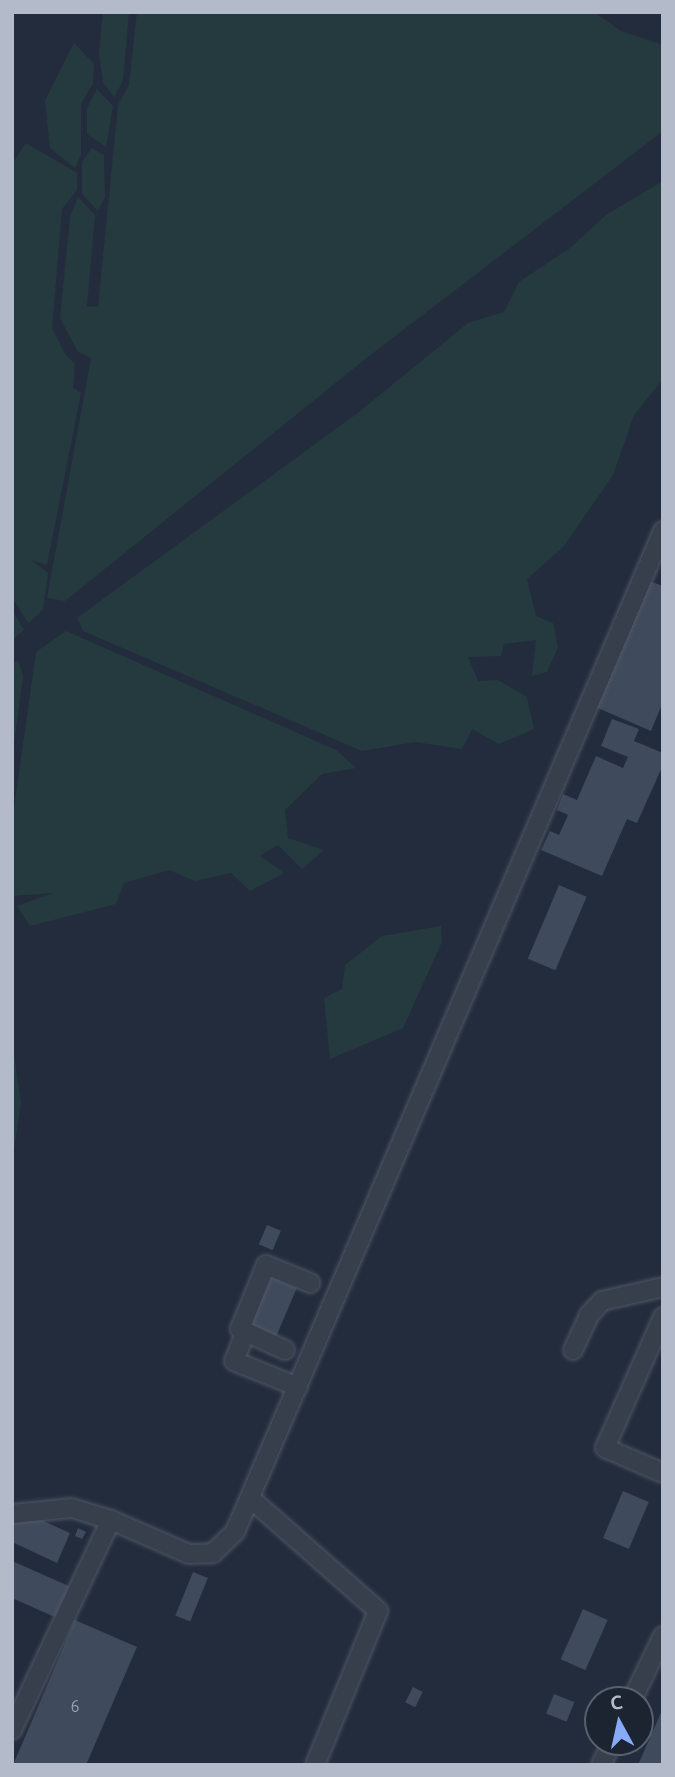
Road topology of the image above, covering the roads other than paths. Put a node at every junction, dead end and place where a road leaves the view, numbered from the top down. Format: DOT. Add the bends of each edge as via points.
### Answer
graph roads {
  1 [pos="663,531"];
  2 [pos="310,1283"];
  3 [pos="663,1287"];
  4 [pos="663,1317"];
  5 [pos="246,1332"];
  6 [pos="285,1350"];
  7 [pos="573,1350"];
  8 [pos="298,1387"];
  9 [pos="663,1473"];
  10 [pos="250,1498"];
  11 [pos="12,1514"];
  12 [pos="111,1520"];
  13 [pos="663,1636"];
  14 [pos="639,1686"];
  15 [pos="12,1730"];
  16 [pos="315,1765"];
  1 -- 8 [label="lane"];
  2 -- 5 [label="lane" via="266,1265 240,1329"];
  3 -- 7 [label="lane" via="602,1301 589,1315"];
  4 -- 9 [label="lane" via="605,1448"];
  5 -- 6 [label="lane"];
  5 -- 8 [label="lane" via="234,1361"];
  8 -- 10 [label="lane"];
  10 -- 12 [label="lane" via="235,1532 214,1553 189,1554"];
  10 -- 16 [label="lane" via="378,1611"];
  11 -- 12 [label="lane" via="72,1508"];
  12 -- 15 [label="lane"];
  13 -- 14 [label="lane"];
}
